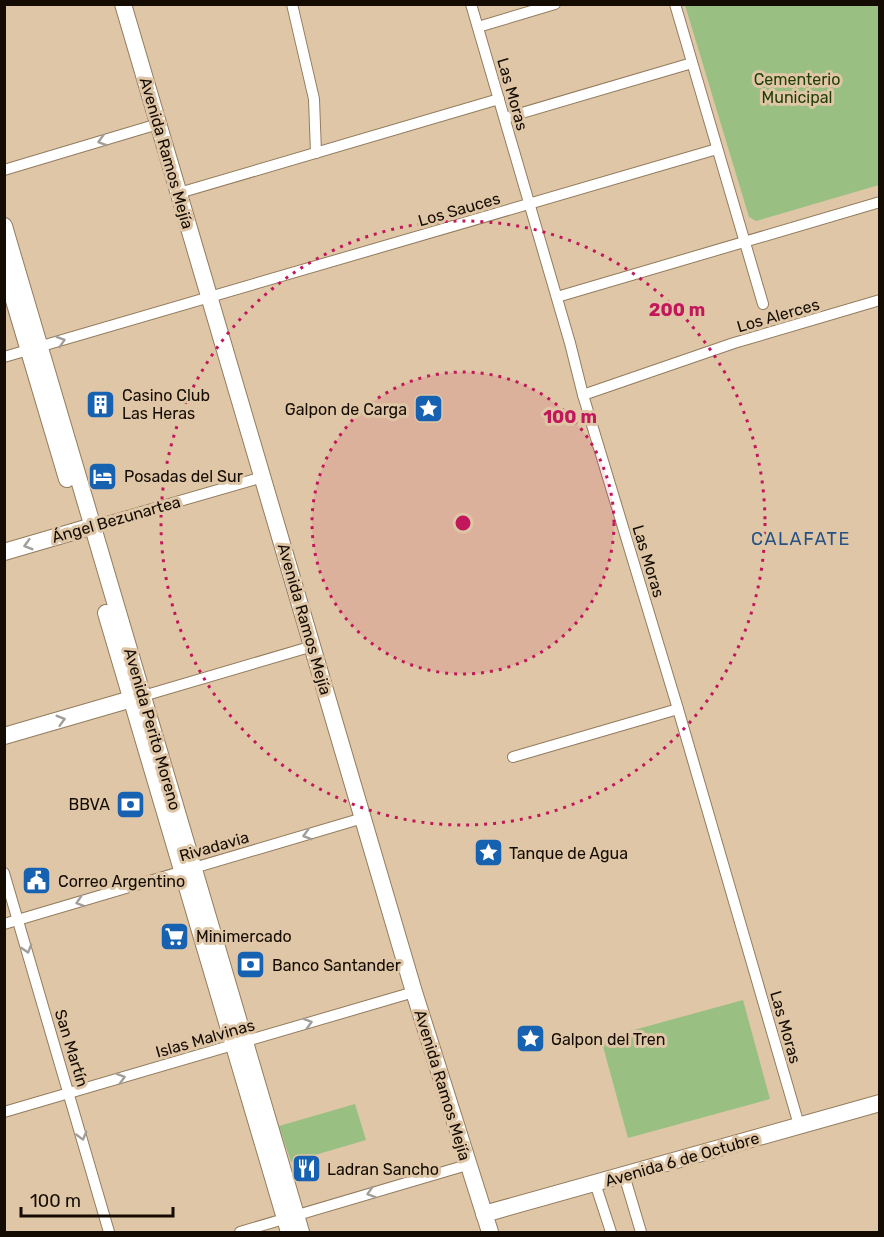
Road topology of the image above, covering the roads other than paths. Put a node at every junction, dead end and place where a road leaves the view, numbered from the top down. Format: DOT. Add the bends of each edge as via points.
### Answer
graph roads {
  1 [pos="123,4"];
  2 [pos="292,4"];
  3 [pos="471,4"];
  4 [pos="555,4"];
  5 [pos="675,4"];
  6 [pos="478,27"];
  7 [pos="692,63"];
  8 [pos="499,99"];
  9 [pos="504,118"];
  10 [pos="158,124"];
  11 [pos="717,149"];
  12 [pos="316,153"];
  13 [pos="4,170"];
  14 [pos="179,193"];
  15 [pos="879,202"];
  16 [pos="530,204"];
  17 [pos="4,226"];
  18 [pos="744,242"];
  19 [pos="4,267"];
  20 [pos="209,297"];
  21 [pos="557,297"];
  22 [pos="879,300"];
  23 [pos="763,304"];
  24 [pos="34,348"];
  25 [pos="4,357"];
  26 [pos="583,395"];
  27 [pos="263,477"];
  28 [pos="87,528"];
  29 [pos="4,552"];
  30 [pos="313,646"];
  31 [pos="137,697"];
  32 [pos="678,709"];
  33 [pos="4,736"];
  34 [pos="513,757"];
  35 [pos="363,818"];
  36 [pos="188,870"];
  37 [pos="4,873"];
  38 [pos="18,920"];
  39 [pos="4,924"];
  40 [pos="414,992"];
  41 [pos="239,1043"];
  42 [pos="70,1093"];
  43 [pos="879,1102"];
  44 [pos="4,1112"];
  45 [pos="799,1125"];
  46 [pos="467,1165"];
  47 [pos="624,1175"];
  48 [pos="595,1183"];
  49 [pos="484,1214"];
  50 [pos="290,1223"];
  51 [pos="110,1233"];
  52 [pos="240,1233"];
  53 [pos="301,1233"];
  54 [pos="490,1233"];
  55 [pos="611,1233"];
  56 [pos="641,1233"];
  1 -- 10 [label="main road, Avenida Ramos Mejía"];
  2 -- 12 [label="street" via="314,99"];
  3 -- 6 [label="street, Las Moras"];
  4 -- 6 [label="street"];
  5 -- 7 [label="street"];
  6 -- 8 [label="street, Las Moras"];
  7 -- 9 [label="street"];
  7 -- 11 [label="street"];
  8 -- 9 [label="street, Las Moras"];
  8 -- 12 [label="street"];
  9 -- 16 [label="street, Las Moras"];
  10 -- 13 [label="street, one-way"];
  10 -- 14 [label="main road, Avenida Ramos Mejía"];
  11 -- 16 [label="street, Los Sauces"];
  11 -- 18 [label="street"];
  12 -- 14 [label="street"];
  14 -- 20 [label="main road, Avenida Ramos Mejía"];
  15 -- 18 [label="street"];
  16 -- 20 [label="street, Los Sauces"];
  16 -- 21 [label="street, Las Moras"];
  17 -- 24 [label="main road, Avenida Perito Moreno"];
  18 -- 21 [label="street"];
  18 -- 23 [label="street"];
  19 -- 24 [label="main road, Avenida Perito Moreno"];
  24 -- 20 [label="street, Los Sauces, one-way"];
  20 -- 27 [label="main road, Avenida Ramos Mejía"];
  21 -- 26 [label="street, Las Moras"];
  22 -- 26 [label="street, Los Alerces" via="734,343"];
  24 -- 25 [label="street, Los Sauces"];
  24 -- 28 [label="main road, Avenida Perito Moreno"];
  26 -- 32 [label="street, Las Moras"];
  27 -- 28 [label="street, Ángel Bezunartea"];
  27 -- 30 [label="main road, Avenida Ramos Mejía"];
  28 -- 29 [label="main road, Ángel Bezunartea, one-way"];
  28 -- 31 [label="main road, Avenida Perito Moreno"];
  30 -- 31 [label="street"];
  30 -- 35 [label="main road, Avenida Ramos Mejía"];
  33 -- 31 [label="main road, one-way"];
  31 -- 36 [label="main road, Avenida Perito Moreno"];
  32 -- 34 [label="street"];
  32 -- 45 [label="street, Las Moras"];
  35 -- 36 [label="street, Rivadavia, one-way"];
  35 -- 40 [label="main road, Avenida Ramos Mejía"];
  36 -- 38 [label="street, Rivadavia, one-way"];
  36 -- 41 [label="main road, Avenida Perito Moreno"];
  37 -- 38 [label="street, San Martín"];
  38 -- 39 [label="street, Rivadavia"];
  38 -- 42 [label="street, San Martín, one-way"];
  41 -- 40 [label="street, Islas Malvinas, one-way"];
  40 -- 46 [label="main road, Avenida Ramos Mejía"];
  42 -- 41 [label="street, Islas Malvinas, one-way"];
  41 -- 50 [label="main road, Avenida Perito Moreno"];
  42 -- 44 [label="street, Islas Malvinas"];
  42 -- 51 [label="street, San Martín, one-way"];
  43 -- 45 [label="main road, Avenida 6 de Octubre"];
  45 -- 47 [label="main road, Avenida 6 de Octubre"];
  46 -- 49 [label="main road, Avenida Ramos Mejía"];
  46 -- 50 [label="street, one-way"];
  47 -- 48 [label="main road, Avenida 6 de Octubre"];
  47 -- 56 [label="street"];
  48 -- 49 [label="main road, Avenida 6 de Octubre"];
  48 -- 55 [label="street"];
  49 -- 54 [label="main road, Avenida Ramos Mejía"];
  50 -- 52 [label="street"];
  50 -- 53 [label="main road, Avenida Perito Moreno"];
}
